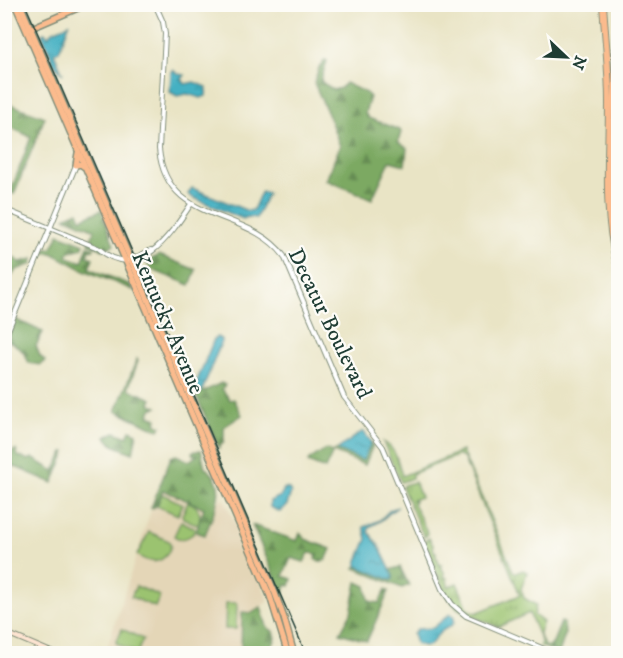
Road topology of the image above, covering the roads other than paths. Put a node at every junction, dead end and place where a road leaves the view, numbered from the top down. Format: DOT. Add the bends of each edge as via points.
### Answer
graph roads {
  1 [pos="15,4"];
  2 [pos="20,4"];
  3 [pos="80,4"];
  4 [pos="87,4"];
  5 [pos="155,4"];
  6 [pos="606,4"];
  7 [pos="615,4"];
  8 [pos="29,29"];
  9 [pos="78,152"];
  10 [pos="76,165"];
  11 [pos="85,168"];
  12 [pos="191,204"];
  13 [pos="4,209"];
  14 [pos="50,228"];
  15 [pos="618,244"];
  16 [pos="127,261"];
  17 [pos="618,267"];
  18 [pos="4,340"];
  19 [pos="284,616"];
  20 [pos="292,617"];
  21 [pos="4,632"];
  22 [pos="56,654"];
  23 [pos="288,654"];
  24 [pos="294,654"];
  25 [pos="556,654"];
  1 -- 8 [label="main road, Kentucky Avenue"];
  2 -- 8 [label="main road, Kentucky Avenue"];
  3 -- 8 [label="main road"];
  4 -- 8 [label="main road"];
  5 -- 12 [label="street, Decatur Boulevard" via="165,34 160,158 171,184"];
  6 -- 17 [label="highway" via="608,203"];
  7 -- 15 [label="highway" via="613,191"];
  8 -- 9 [label="main road, Kentucky Avenue"];
  8 -- 16 [label="main road, Kentucky Avenue"];
  9 -- 10 [label="main road"];
  9 -- 11 [label="main road, Kentucky Avenue"];
  10 -- 11 [label="main road"];
  10 -- 14 [label="street"];
  11 -- 16 [label="main road, Kentucky Avenue"];
  12 -- 16 [label="street" via="169,237"];
  12 -- 25 [label="street, Decatur Boulevard" via="262,236 284,256 344,397 383,447 451,603 466,616"];
  13 -- 14 [label="street"];
  14 -- 16 [label="street" via="114,260"];
  14 -- 18 [label="street"];
  16 -- 19 [label="main road, Kentucky Avenue"];
  16 -- 23 [label="main road, Kentucky Avenue" via="273,603"];
  19 -- 20 [label="main road"];
  19 -- 24 [label="main road, Kentucky Avenue"];
  21 -- 22 [label="main road"];
}
